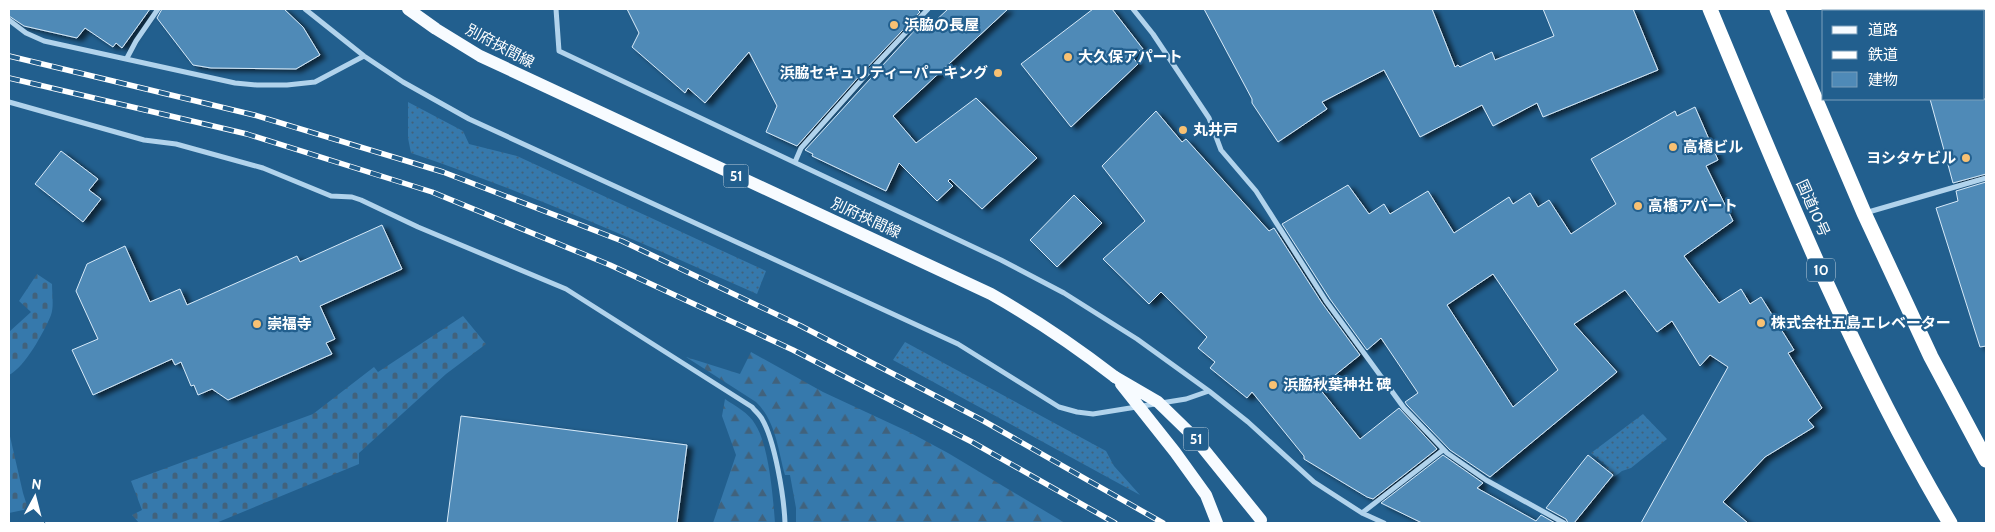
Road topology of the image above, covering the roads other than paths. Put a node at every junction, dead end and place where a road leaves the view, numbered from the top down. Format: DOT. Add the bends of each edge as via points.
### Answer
graph roads {
  1 [pos="158,9"];
  2 [pos="306,9"];
  3 [pos="408,9"];
  4 [pos="556,9"];
  5 [pos="928,9"];
  6 [pos="1133,9"];
  7 [pos="1710,9"];
  8 [pos="1777,9"];
  9 [pos="9,20"];
  10 [pos="364,56"];
  11 [pos="127,58"];
  12 [pos="9,102"];
  13 [pos="795,162"];
  14 [pos="1986,178"];
  15 [pos="1864,213"];
  16 [pos="1115,376"];
  17 [pos="1209,390"];
  18 [pos="1443,450"];
  19 [pos="1986,460"];
  20 [pos="1362,514"];
  21 [pos="1263,522"];
  22 [pos="785,523"];
  23 [pos="1217,523"];
  24 [pos="1384,523"];
  25 [pos="1564,523"];
  26 [pos="1950,523"];
  1 -- 11 [label="street"];
  2 -- 10 [label="street"];
  3 -- 16 [label="main road, 別府挾間線 / 51" via="480,56 991,294 1078,347"];
  4 -- 13 [label="street" via="559,51"];
  5 -- 13 [label="street" via="801,148"];
  6 -- 18 [label="street" via="1209,118 1221,150 1256,191 1326,301 1404,408"];
  7 -- 26 [label="highway, 国道10号 / 10" via="1791,204 1857,349"];
  8 -- 15 [label="highway"];
  9 -- 11 [label="street" via="44,41"];
  10 -- 11 [label="street" via="316,82 287,85 235,83"];
  10 -- 17 [label="street" via="469,119 958,344 1059,407 1093,414 1186,400"];
  12 -- 22 [label="street" via="144,140 184,146 263,168 332,196 362,200 566,289 752,407 762,418 768,435 780,481"];
  13 -- 17 [label="street" via="1064,293 1137,338"];
  14 -- 15 [label="street"];
  15 -- 19 [label="highway" via="1931,357"];
  16 -- 21 [label="main road, 別府挾間線 / 51, bridge" via="1164,407 1194,437"];
  16 -- 23 [label="main road, bridge" via="1201,488"];
  17 -- 20 [label="street" via="1314,482"];
  18 -- 20 [label="street"];
  18 -- 25 [label="street" via="1486,480"];
  20 -- 24 [label="street"];
}
